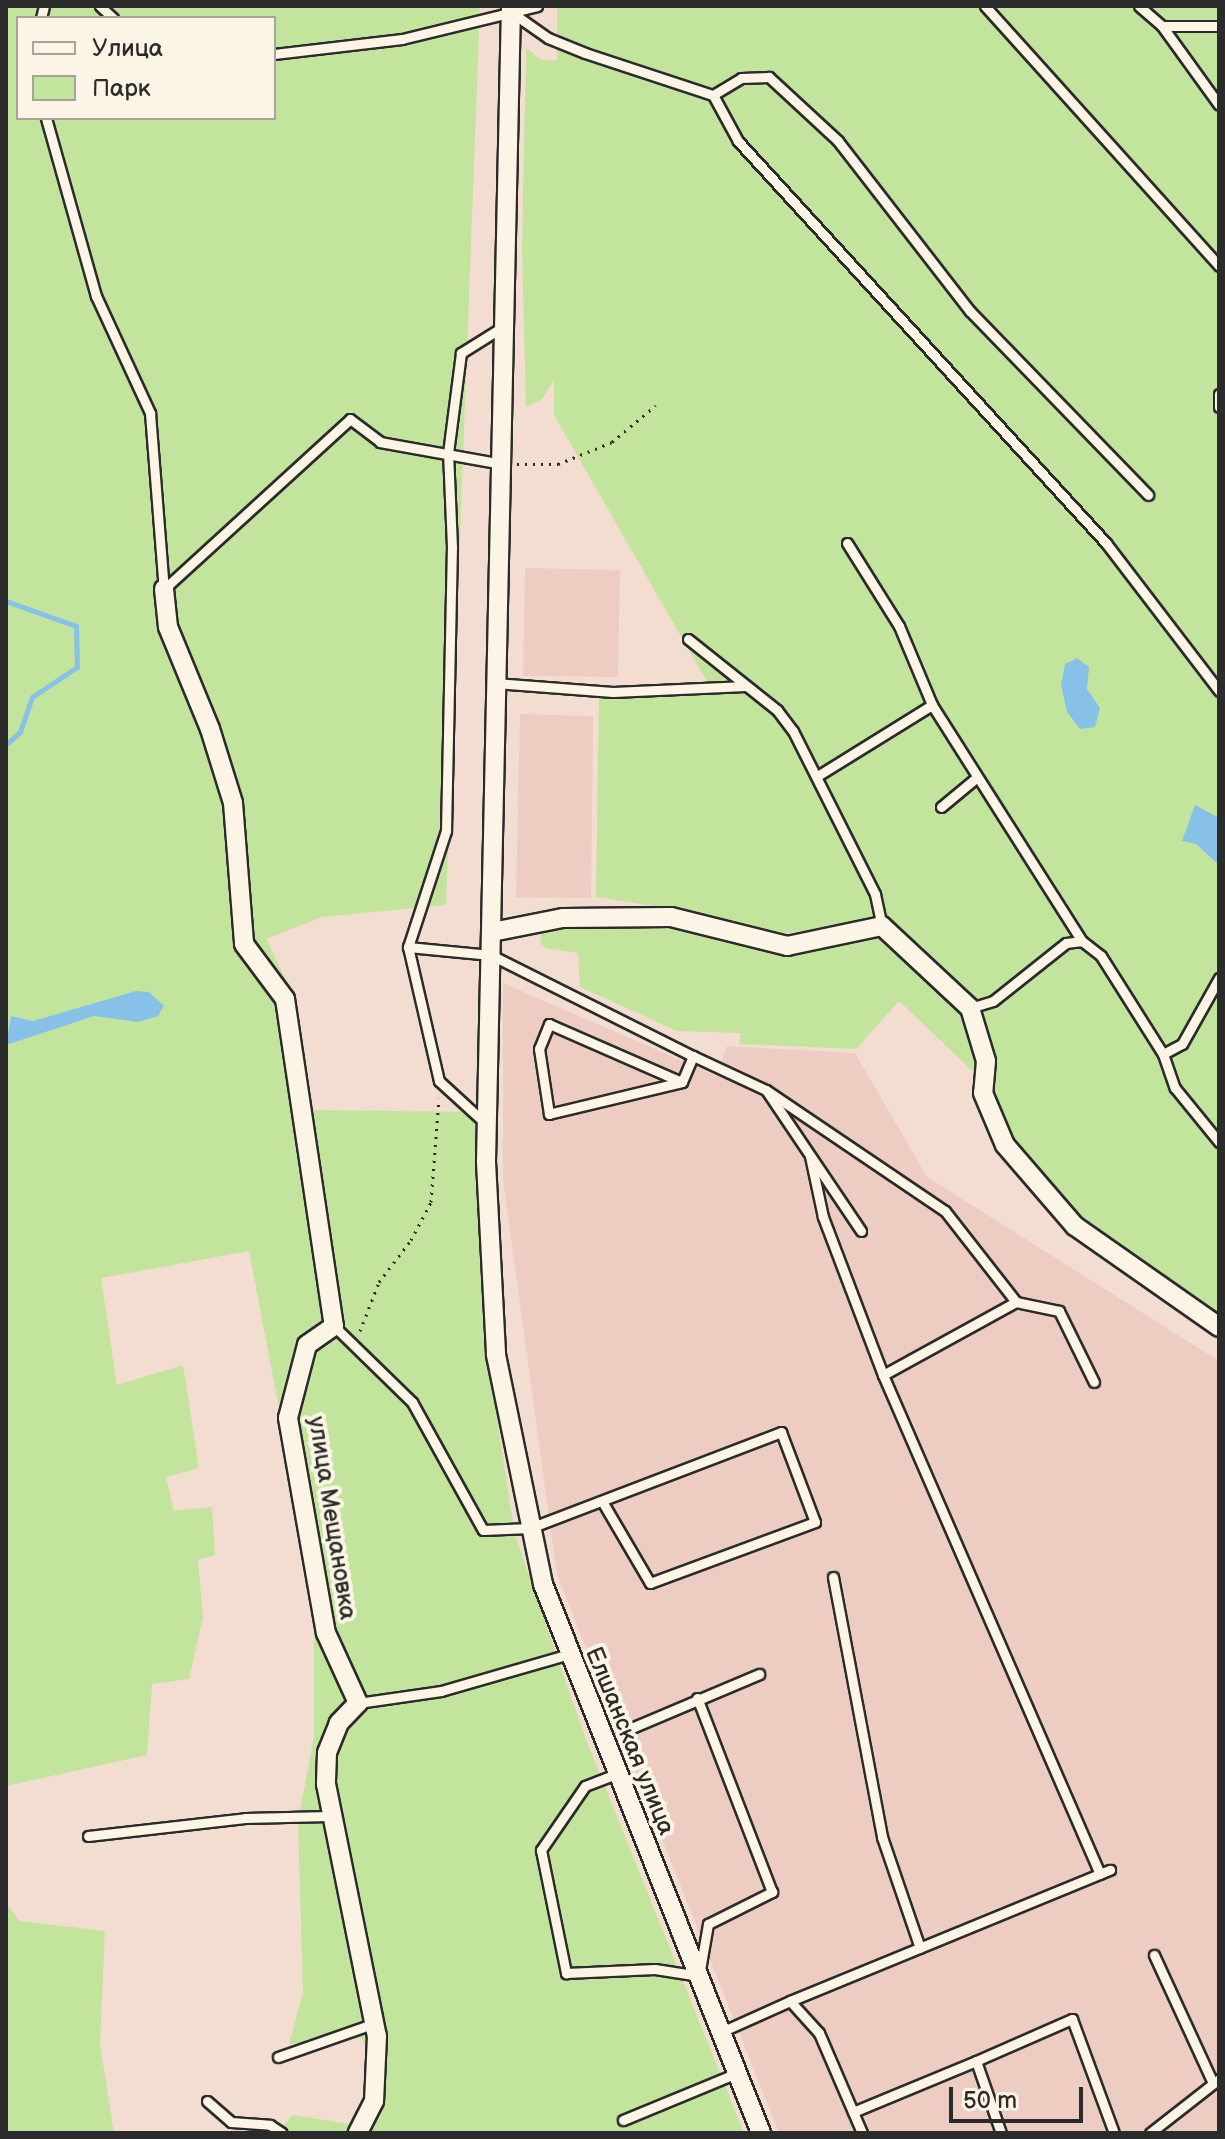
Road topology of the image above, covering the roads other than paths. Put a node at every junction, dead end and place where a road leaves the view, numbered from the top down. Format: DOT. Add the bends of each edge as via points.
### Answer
graph roads {
  1 [pos="537,6"];
  2 [pos="985,6"];
  3 [pos="1139,6"];
  4 [pos="511,9"];
  5 [pos="1162,26"];
  6 [pos="1219,26"];
  7 [pos="276,54"];
  8 [pos="713,95"];
  9 [pos="1219,105"];
  10 [pos="47,120"];
  11 [pos="1219,266"];
  12 [pos="504,326"];
  13 [pos="1219,394"];
  14 [pos="1219,407"];
  15 [pos="448,453"];
  16 [pos="502,464"];
  17 [pos="1148,495"];
  18 [pos="847,543"];
  19 [pos="164,589"];
  20 [pos="688,639"];
  21 [pos="495,683"];
  22 [pos="746,686"];
  23 [pos="1219,691"];
  24 [pos="932,705"];
  25 [pos="819,775"];
  26 [pos="976,778"];
  27 [pos="941,807"];
  28 [pos="882,926"];
  29 [pos="492,932"];
  30 [pos="1082,941"];
  31 [pos="408,947"];
  32 [pos="491,955"];
  33 [pos="1219,978"];
  34 [pos="970,1008"];
  35 [pos="1163,1054"];
  36 [pos="693,1056"];
  37 [pos="682,1082"];
  38 [pos="766,1090"];
  39 [pos="488,1126"];
  40 [pos="1219,1142"];
  41 [pos="810,1156"];
  42 [pos="861,1231"];
  43 [pos="1016,1302"];
  44 [pos="334,1326"];
  45 [pos="1219,1327"];
  46 [pos="883,1375"];
  47 [pos="1094,1382"];
  48 [pos="603,1503"];
  49 [pos="530,1528"];
  50 [pos="833,1577"];
  51 [pos="569,1654"];
  52 [pos="759,1674"];
  53 [pos="697,1698"];
  54 [pos="358,1703"];
  55 [pos="622,1732"];
  56 [pos="616,1774"];
  57 [pos="329,1816"];
  58 [pos="88,1836"];
  59 [pos="920,1948"];
  60 [pos="1154,1955"];
  61 [pos="699,1976"];
  62 [pos="790,2001"];
  63 [pos="375,2023"];
  64 [pos="721,2032"];
  65 [pos="278,2057"];
  66 [pos="976,2061"];
  67 [pos="737,2073"];
  68 [pos="1216,2081"];
  69 [pos="207,2101"];
  70 [pos="853,2112"];
  71 [pos="623,2120"];
  72 [pos="282,2133"];
  73 [pos="358,2133"];
  74 [pos="761,2133"];
  75 [pos="862,2133"];
  76 [pos="1001,2133"];
  77 [pos="1114,2133"];
  78 [pos="1150,2133"];
  1 -- 4 [label="lane"];
  2 -- 11 [label="lane"];
  3 -- 5 [label="lane"];
  4 -- 7 [label="lane" via="402,39"];
  4 -- 8 [label="lane" via="548,38"];
  4 -- 12 [label="street, Елшанская улица"];
  5 -- 6 [label="lane"];
  5 -- 9 [label="lane"];
  8 -- 17 [label="lane" via="741,78 769,77 838,141 970,311"];
  8 -- 23 [label="lane" via="738,141 1106,543"];
  10 -- 19 [label="lane" via="96,296 150,413"];
  12 -- 15 [label="lane" via="461,353"];
  12 -- 16 [label="street, Елшанская улица"];
  13 -- 14 [label="lane"];
  15 -- 16 [label="lane"];
  15 -- 19 [label="lane" via="380,442 350,419"];
  15 -- 31 [label="lane" via="452,547 446,831"];
  16 -- 21 [label="street, Елшанская улица"];
  18 -- 24 [label="lane" via="899,626"];
  19 -- 44 [label="street" via="168,627 210,729 233,803 244,944 285,999"];
  20 -- 22 [label="lane"];
  21 -- 22 [label="lane" via="613,692"];
  21 -- 29 [label="street, Елшанская улица"];
  22 -- 25 [label="lane" via="777,710"];
  24 -- 25 [label="lane"];
  24 -- 26 [label="lane"];
  25 -- 28 [label="lane" via="875,894"];
  26 -- 27 [label="lane"];
  26 -- 30 [label="lane"];
  28 -- 29 [label="street" via="787,946 671,917 563,918"];
  28 -- 34 [label="street"];
  29 -- 32 [label="street, Елшанская улица"];
  30 -- 34 [label="lane" via="1066,943 993,1001"];
  30 -- 35 [label="lane" via="1101,956"];
  31 -- 32 [label="lane"];
  31 -- 39 [label="lane" via="439,1081"];
  32 -- 36 [label="lane"];
  32 -- 39 [label="street, Елшанская улица"];
  33 -- 35 [label="lane" via="1182,1044"];
  34 -- 45 [label="street" via="986,1061 983,1093 1005,1145 1075,1226"];
  35 -- 40 [label="lane" via="1175,1088"];
  36 -- 37 [label="lane"];
  36 -- 38 [label="lane"];
  37 -- 37 [label="lane" via="549,1114 539,1049 549,1024"];
  38 -- 41 [label="lane"];
  38 -- 43 [label="lane" via="945,1211"];
  39 -- 49 [label="street, Елшанская улица" via="496,1355"];
  41 -- 42 [label="lane"];
  41 -- 46 [label="lane" via="823,1217"];
  43 -- 46 [label="lane"];
  43 -- 47 [label="lane" via="1059,1311"];
  44 -- 49 [label="lane" via="412,1402 483,1530"];
  44 -- 54 [label="street, улица Мещановка" via="307,1345 288,1418 326,1633"];
  46 -- 59 [label="lane" via="1105,1872"];
  48 -- 48 [label="lane" via="781,1432 815,1522 650,1583"];
  48 -- 49 [label="lane"];
  49 -- 51 [label="street, Елшанская улица"];
  50 -- 59 [label="lane" via="882,1837"];
  51 -- 54 [label="lane" via="441,1691"];
  51 -- 56 [label="street, Елшанская улица"];
  52 -- 53 [label="lane"];
  53 -- 55 [label="lane"];
  53 -- 61 [label="lane" via="772,1892 708,1924"];
  54 -- 57 [label="street" via="339,1723 327,1753"];
  56 -- 61 [label="street, Елшанская улица"];
  56 -- 61 [label="lane" via="585,1786 541,1850 566,1973 655,1969"];
  57 -- 58 [label="lane" via="245,1818"];
  57 -- 63 [label="street"];
  59 -- 62 [label="lane"];
  60 -- 68 [label="lane"];
  61 -- 64 [label="street, Елшанская улица"];
  62 -- 64 [label="lane"];
  62 -- 70 [label="lane" via="819,2033"];
  63 -- 65 [label="lane"];
  63 -- 73 [label="street" via="374,2101"];
  64 -- 67 [label="street, Елшанская улица"];
  66 -- 70 [label="lane"];
  66 -- 76 [label="lane"];
  66 -- 77 [label="lane" via="1072,2019"];
  67 -- 71 [label="lane"];
  67 -- 74 [label="street, Елшанская улица"];
  68 -- 78 [label="lane"];
  69 -- 72 [label="lane" via="231,2122 270,2125"];
  70 -- 75 [label="lane"];
}
